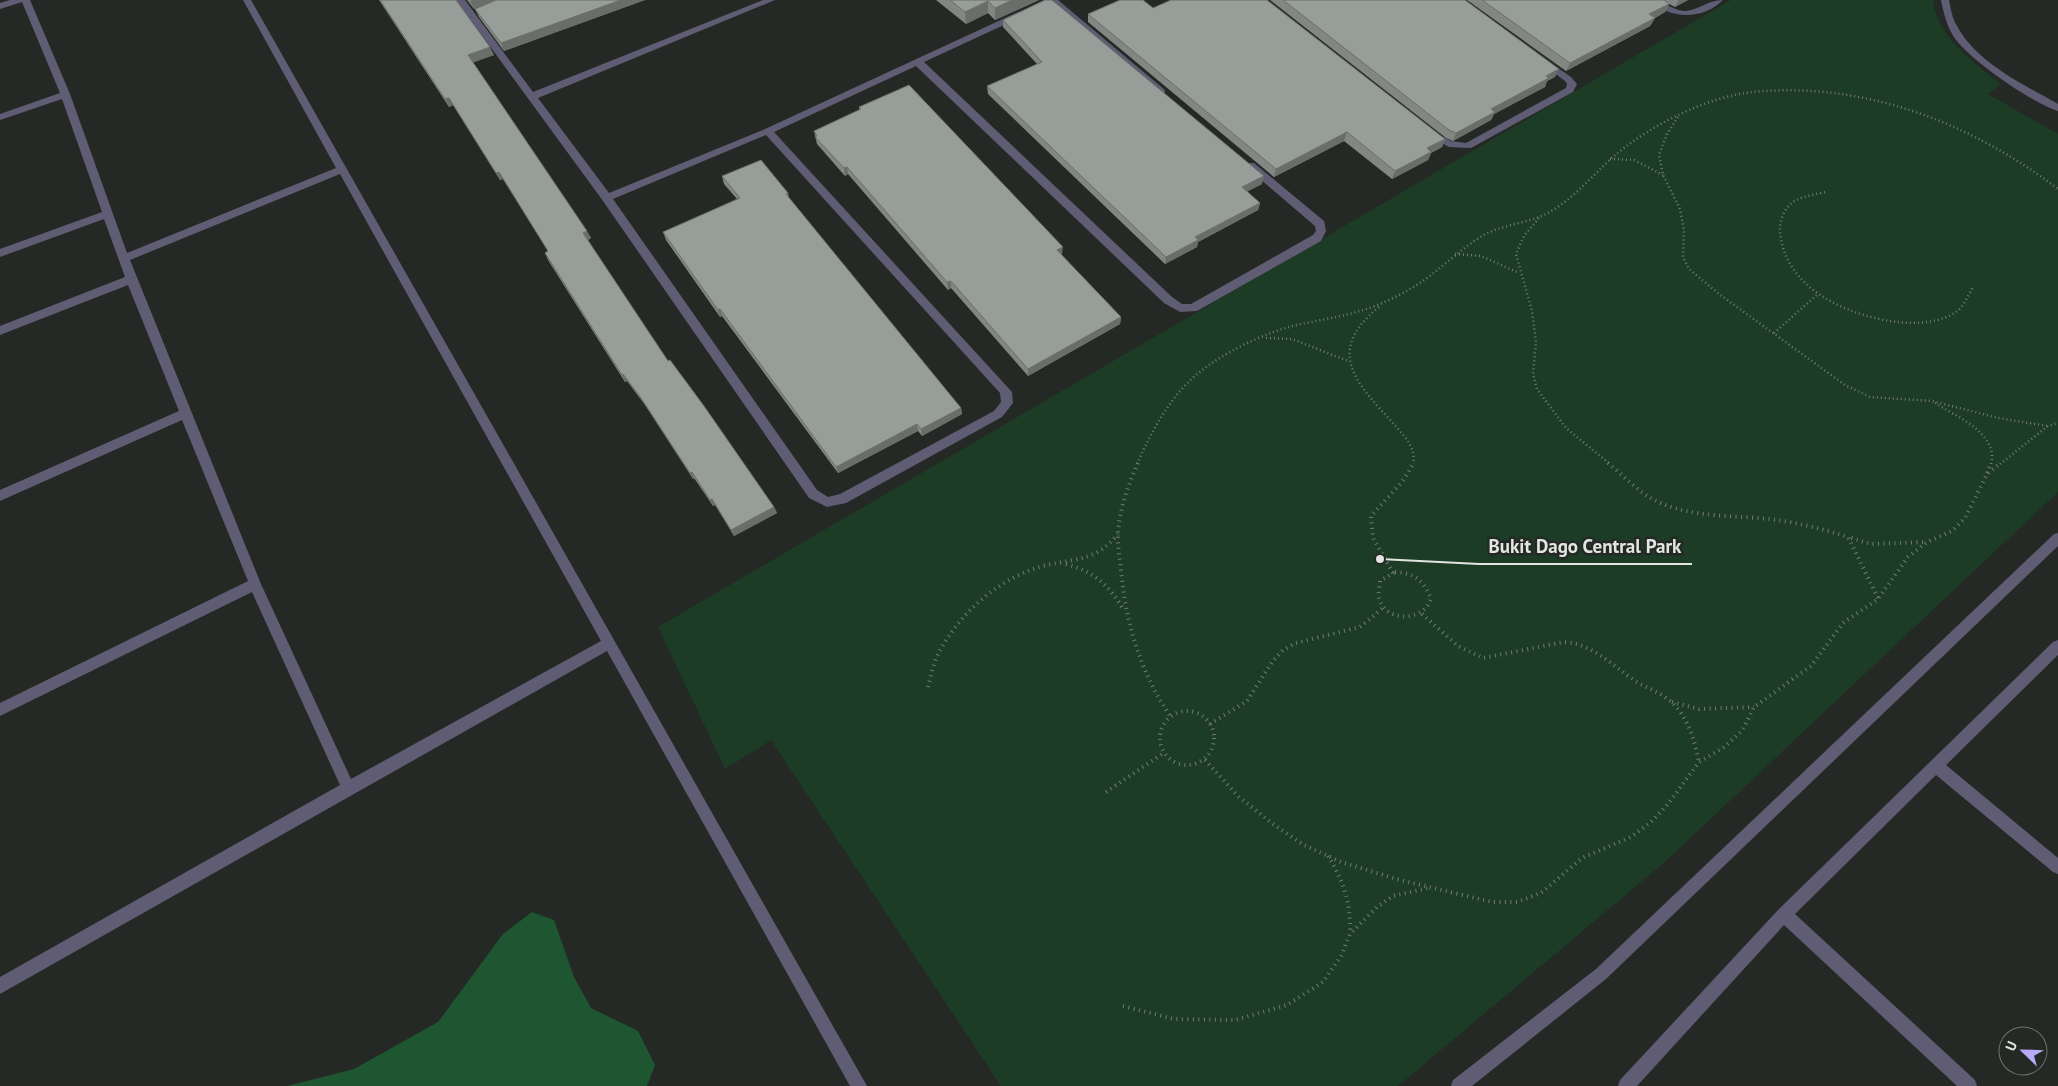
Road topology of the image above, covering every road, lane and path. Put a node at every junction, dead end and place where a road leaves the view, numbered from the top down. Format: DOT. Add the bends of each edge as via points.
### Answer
graph roads {
  1 [pos="19,0"];
  2 [pos="26,0"];
  3 [pos="247,0"];
  4 [pos="460,0"];
  5 [pos="771,0"];
  6 [pos="1654,0"];
  7 [pos="1719,0"];
  8 [pos="1944,0"];
  9 [pos="1048,1"];
  10 [pos="0,6"];
  11 [pos="1024,12"];
  12 [pos="1537,56"];
  13 [pos="918,62"];
  14 [pos="65,94"];
  15 [pos="533,96"];
  16 [pos="1168,96"];
  17 [pos="2058,108"];
  18 [pos="1679,116"];
  19 [pos="0,117"];
  20 [pos="1419,124"];
  21 [pos="768,131"];
  22 [pos="1610,159"];
  23 [pos="1244,160"];
  24 [pos="343,169"];
  25 [pos="1663,175"];
  26 [pos="2058,189"];
  27 [pos="1824,192"];
  28 [pos="607,198"];
  29 [pos="109,213"];
  30 [pos="1539,218"];
  31 [pos="0,253"];
  32 [pos="1454,254"];
  33 [pos="125,258"];
  34 [pos="1520,273"];
  35 [pos="131,279"];
  36 [pos="1973,287"];
  37 [pos="1818,294"];
  38 [pos="1381,305"];
  39 [pos="0,331"];
  40 [pos="1774,333"];
  41 [pos="1263,338"];
  42 [pos="1348,361"];
  43 [pos="1932,401"];
  44 [pos="186,413"];
  45 [pos="2058,423"];
  46 [pos="2048,426"];
  47 [pos="1987,474"];
  48 [pos="0,496"];
  49 [pos="1118,533"];
  50 [pos="1848,537"];
  51 [pos="2058,538"];
  52 [pos="1927,542"];
  53 [pos="1063,564"];
  54 [pos="1392,573"];
  55 [pos="255,584"];
  56 [pos="1878,599"];
  57 [pos="1384,607"];
  58 [pos="1125,612"];
  59 [pos="1422,614"];
  60 [pos="610,643"];
  61 [pos="2058,646"];
  62 [pos="928,687"];
  63 [pos="1672,702"];
  64 [pos="1754,707"];
  65 [pos="0,710"];
  66 [pos="1170,716"];
  67 [pos="1210,724"];
  68 [pos="1165,752"];
  69 [pos="1206,760"];
  70 [pos="1699,762"];
  71 [pos="1936,766"];
  72 [pos="350,790"];
  73 [pos="1106,792"];
  74 [pos="1327,855"];
  75 [pos="2058,867"];
  76 [pos="1432,888"];
  77 [pos="1784,914"];
  78 [pos="1350,934"];
  79 [pos="0,986"];
  80 [pos="1123,1006"];
  81 [pos="859,1086"];
  82 [pos="1459,1086"];
  83 [pos="1626,1086"];
  84 [pos="1969,1086"];
  1 -- 10 [label="street"];
  2 -- 14 [label="street"];
  3 -- 24 [label="street"];
  4 -- 15 [label="street" via="477,13"];
  5 -- 15 [label="street"];
  6 -- 7 [label="street" via="1682,14 1695,14"];
  8 -- 17 [label="street" via="1952,27 1974,54 2010,81"];
  9 -- 16 [label="street"];
  11 -- 13 [label="street"];
  12 -- 20 [label="street" via="1568,79 1572,84 1570,90 1468,146 1455,147 1442,142"];
  13 -- 21 [label="street"];
  13 -- 23 [label="street" via="1180,308 1193,308 1317,238 1322,231 1320,224"];
  14 -- 19 [label="street"];
  14 -- 29 [label="street"];
  15 -- 28 [label="street"];
  18 -- 22 [label="path" via="1630,143"];
  18 -- 25 [label="path" via="1659,155"];
  18 -- 26 [label="path" via="1711,102 1750,92 1838,93 1910,109 1937,119 2017,160"];
  21 -- 28 [label="street"];
  21 -- 28 [label="street" via="1006,392 1007,403 998,414 842,499 827,502 813,494"];
  22 -- 25 [label="path" via="1634,160"];
  22 -- 30 [label="path" via="1593,180"];
  24 -- 33 [label="street"];
  24 -- 60 [label="street"];
  25 -- 40 [label="path" via="1680,209 1684,230 1683,258 1689,268"];
  27 -- 37 [label="path" via="1789,205 1781,221 1779,238 1796,271"];
  29 -- 31 [label="street"];
  29 -- 33 [label="street"];
  30 -- 32 [label="path" via="1488,232"];
  30 -- 34 [label="path" via="1524,236 1516,254"];
  32 -- 34 [label="path" via="1472,252 1483,255"];
  32 -- 38 [label="path" via="1423,281"];
  33 -- 35 [label="street"];
  34 -- 50 [label="path" via="1533,319 1536,342 1533,374 1537,389 1566,428 1654,500 1696,514 1770,519 1812,526"];
  35 -- 39 [label="street"];
  35 -- 44 [label="street"];
  36 -- 37 [label="path" via="1957,311 1924,324 1872,317 1844,308"];
  37 -- 40 [label="path"];
  38 -- 41 [label="path" via="1296,326"];
  38 -- 42 [label="path" via="1357,329"];
  40 -- 43 [label="path" via="1846,385 1870,397"];
  41 -- 42 [label="path" via="1292,339"];
  41 -- 49 [label="path" via="1218,359 1190,378 1167,406 1127,490"];
  42 -- 54 [label="path" via="1372,400 1408,440 1414,452 1414,464 1409,473 1371,516 1369,525"];
  43 -- 46 [label="path" via="1998,418"];
  43 -- 47 [label="path" via="1986,440 1992,456"];
  44 -- 48 [label="street"];
  44 -- 55 [label="street"];
  45 -- 46 [label="path"];
  46 -- 47 [label="path"];
  47 -- 52 [label="path" via="1966,518 1952,531"];
  49 -- 53 [label="path" via="1109,547 1102,551"];
  49 -- 58 [label="path"];
  50 -- 52 [label="path" via="1870,544"];
  50 -- 56 [label="path" via="1858,560 1870,576"];
  51 -- 82 [label="street" via="1601,974"];
  52 -- 56 [label="path" via="1908,558"];
  53 -- 58 [label="path" via="1085,568 1099,578 1113,591"];
  53 -- 62 [label="path" via="1037,567 1008,581 977,604 955,628 937,656"];
  54 -- 57 [label="path" via="1380,581 1377,590"];
  54 -- 59 [label="path" via="1405,572 1423,582 1430,600"];
  55 -- 65 [label="street"];
  55 -- 72 [label="street"];
  56 -- 64 [label="path" via="1843,623 1811,666"];
  57 -- 59 [label="path" via="1403,618"];
  57 -- 67 [label="path" via="1360,627 1296,642 1283,650 1247,701"];
  58 -- 66 [label="path" via="1139,662"];
  59 -- 63 [label="path" via="1472,656 1483,658 1564,642 1579,644"];
  60 -- 72 [label="street" via="440,736"];
  60 -- 81 [label="street"];
  61 -- 71 [label="street"];
  63 -- 64 [label="path" via="1699,709"];
  63 -- 70 [label="path" via="1689,724"];
  64 -- 70 [label="path" via="1742,730 1723,748"];
  66 -- 67 [label="path" via="1191,712"];
  66 -- 68 [label="path" via="1160,732 1160,743"];
  67 -- 69 [label="path" via="1216,743"];
  68 -- 69 [label="path" via="1184,765"];
  68 -- 73 [label="path"];
  69 -- 74 [label="path" via="1239,797 1273,824 1304,845"];
  70 -- 76 [label="path" via="1651,822 1631,837 1582,858 1541,893 1518,902 1492,902"];
  71 -- 75 [label="street"];
  71 -- 77 [label="street"];
  72 -- 79 [label="street"];
  74 -- 76 [label="path"];
  74 -- 78 [label="path" via="1343,880 1351,904"];
  76 -- 78 [label="path" via="1394,896 1377,907"];
  77 -- 83 [label="street"];
  77 -- 84 [label="street"];
  78 -- 80 [label="path" via="1341,956 1322,982 1287,1005 1235,1020 1174,1019"];
}
